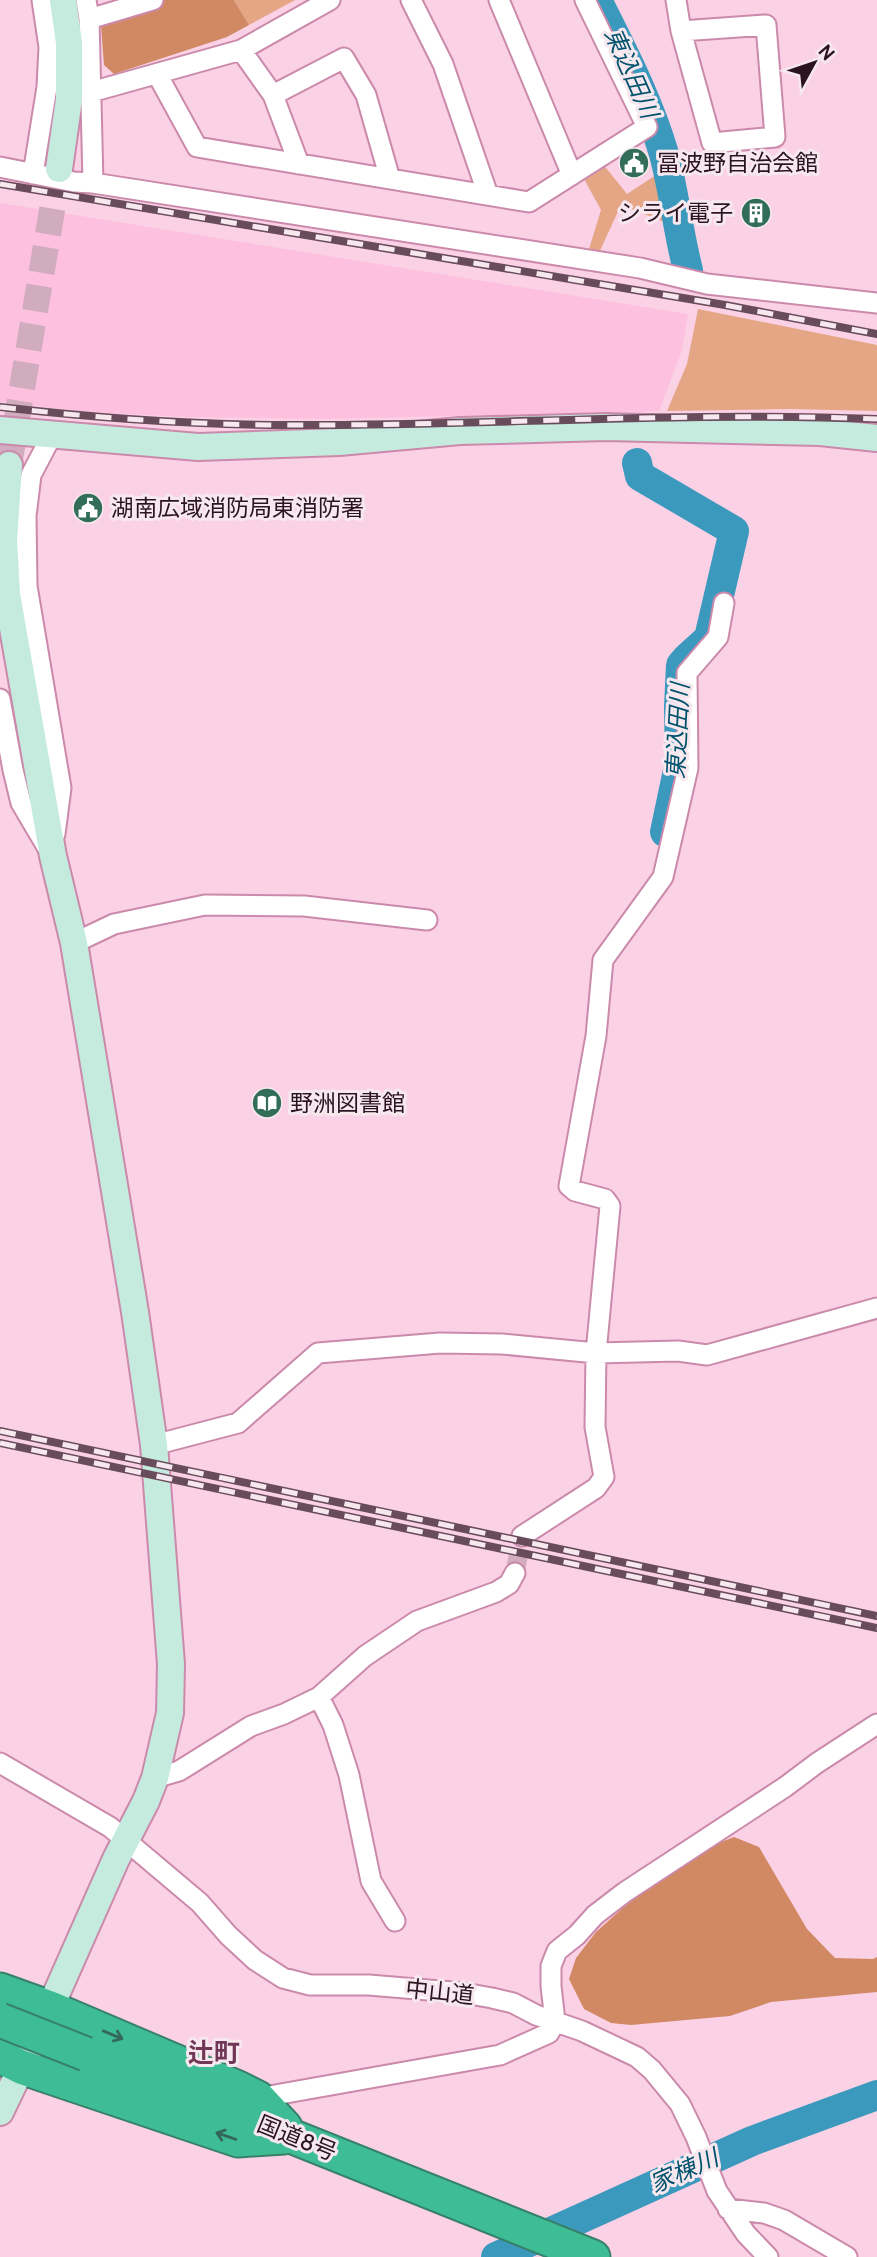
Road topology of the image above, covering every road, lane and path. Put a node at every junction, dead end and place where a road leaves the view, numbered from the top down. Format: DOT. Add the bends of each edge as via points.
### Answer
graph roads {
  1 [pos="42,0"];
  2 [pos="63,0"];
  3 [pos="153,0"];
  4 [pos="411,0"];
  5 [pos="499,0"];
  6 [pos="585,0"];
  7 [pos="676,0"];
  8 [pos="320,3"];
  9 [pos="88,9"];
  10 [pos="681,31"];
  11 [pos="241,50"];
  12 [pos="157,74"];
  13 [pos="91,92"];
  14 [pos="272,95"];
  15 [pos="299,164"];
  16 [pos="0,167"];
  17 [pos="60,169"];
  18 [pos="33,174"];
  19 [pos="572,175"];
  20 [pos="390,179"];
  21 [pos="93,183"];
  22 [pos="488,195"];
  23 [pos="877,303"];
  24 [pos="0,430"];
  25 [pos="52,435"];
  26 [pos="877,438"];
  27 [pos="9,465"];
  28 [pos="724,603"];
  29 [pos="0,699"];
  30 [pos="53,856"];
  31 [pos="427,920"];
  32 [pos="74,943"];
  33 [pos="877,1308"];
  34 [pos="596,1353"];
  35 [pos="154,1445"];
  36 [pos="522,1536"];
  37 [pos="515,1573"];
  38 [pos="319,1697"];
  39 [pos="877,1724"];
  40 [pos="0,1763"];
  41 [pos="155,1778"];
  42 [pos="126,1840"];
  43 [pos="395,1921"];
  44 [pos="0,1990"];
  45 [pos="50,2008"];
  46 [pos="0,2020"];
  47 [pos="555,2021"];
  48 [pos="11,2061"];
  49 [pos="258,2098"];
  50 [pos="0,2112"];
  51 [pos="293,2137"];
  52 [pos="728,2209"];
  53 [pos="591,2256"];
  54 [pos="768,2257"];
  55 [pos="847,2257"];
  1 -- 18 [label="street" via="49,47 47,87"];
  2 -- 17 [label="street" via="69,99"];
  3 -- 9 [label="street"];
  4 -- 22 [label="street" via="443,64"];
  5 -- 19 [label="street"];
  6 -- 19 [label="street" via="647,127"];
  7 -- 10 [label="street"];
  8 -- 11 [label="street"];
  9 -- 13 [label="street"];
  10 -- 10 [label="street" via="712,143 775,137 766,25"];
  11 -- 12 [label="street"];
  11 -- 14 [label="street"];
  12 -- 13 [label="street"];
  12 -- 15 [label="street" via="197,147"];
  13 -- 21 [label="street"];
  14 -- 15 [label="street"];
  14 -- 20 [label="street" via="344,58 366,95"];
  15 -- 20 [label="street"];
  16 -- 18 [label="street"];
  18 -- 21 [label="street"];
  19 -- 22 [label="street" via="529,202"];
  20 -- 22 [label="street"];
  21 -- 23 [label="street" via="640,268 707,284"];
  24 -- 25 [label="street"];
  25 -- 26 [label="street" via="198,447 606,427 820,432"];
  25 -- 30 [label="street" via="32,475 26,516 27,586 61,788"];
  27 -- 30 [label="street" via="4,541 7,594"];
  28 -- 34 [label="street" via="718,637 687,673 688,768 663,877 603,960 596,1036 569,1186 605,1199 610,1206"];
  29 -- 30 [label="street" via="21,803"];
  30 -- 32 [label="street"];
  31 -- 32 [label="street" via="304,906 205,905 114,924"];
  32 -- 35 [label="street"];
  33 -- 34 [label="street" via="707,1355"];
  34 -- 35 [label="street" via="440,1343 318,1353 238,1423"];
  34 -- 36 [label="street" via="595,1427 604,1477 596,1488"];
  35 -- 41 [label="street" via="171,1664 170,1713"];
  37 -- 38 [label="street" via="509,1584 496,1592 417,1621 365,1656"];
  38 -- 41 [label="street" via="251,1726 179,1771"];
  38 -- 43 [label="street" via="349,1775 371,1881"];
  39 -- 47 [label="street" via="595,1915 557,1951 551,1966"];
  40 -- 42 [label="street, 中山道"];
  41 -- 42 [label="street"];
  42 -- 45 [label="street"];
  42 -- 47 [label="street, 中山道" via="200,1903 256,1960 283,1978 310,1985 464,1993 513,2003"];
  44 -- 45 [label="highway"];
  45 -- 48 [label="street"];
  45 -- 49 [label="highway, one-way"];
  46 -- 51 [label="highway, 国道8号, bridge"];
  47 -- 49 [label="street" via="549,2033 500,2055"];
  47 -- 52 [label="street, 中山道" via="637,2057 652,2070 680,2104"];
  48 -- 50 [label="street"];
  51 -- 48 [label="highway, one-way" via="238,2140"];
  49 -- 51 [label="highway"];
  51 -- 53 [label="highway, 国道8号"];
  52 -- 54 [label="street, 中山道"];
  52 -- 55 [label="street" via="784,2220"];
}
